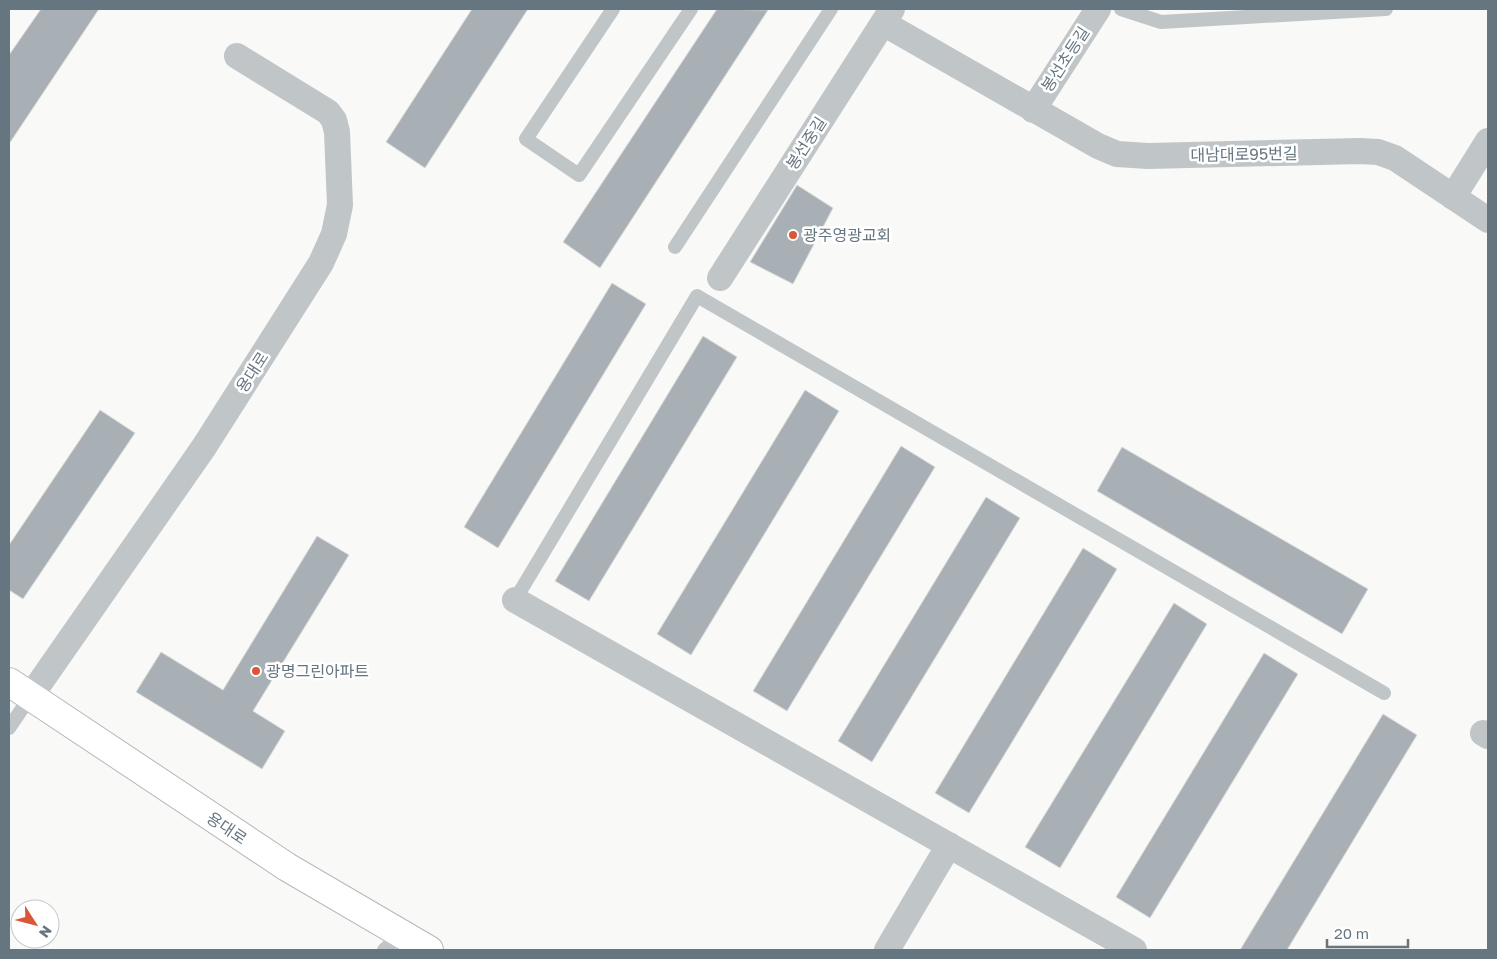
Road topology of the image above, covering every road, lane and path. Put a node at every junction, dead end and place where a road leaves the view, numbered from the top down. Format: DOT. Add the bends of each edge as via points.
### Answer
graph roads {
  1 [pos="613,9"];
  2 [pos="691,9"];
  3 [pos="831,9"];
  4 [pos="1098,9"];
  5 [pos="1121,9"];
  6 [pos="1386,9"];
  7 [pos="887,16"];
  8 [pos="236,56"];
  9 [pos="1033,110"];
  10 [pos="1488,141"];
  11 [pos="1453,197"];
  12 [pos="1488,220"];
  13 [pos="675,247"];
  14 [pos="720,278"];
  15 [pos="515,600"];
  16 [pos="19,689"];
  17 [pos="1384,693"];
  18 [pos="9,728"];
  19 [pos="948,845"];
  20 [pos="392,943"];
  21 [pos="429,950"];
  22 [pos="887,950"];
  23 [pos="1134,950"];
  1 -- 2 [label="lane" via="526,139 579,175"];
  3 -- 13 [label="lane"];
  4 -- 9 [label="street, 봉선초등길"];
  5 -- 6 [label="lane" via="1161,22"];
  7 -- 9 [label="street, 대남대로95번길"];
  7 -- 14 [label="street, 봉선중길"];
  8 -- 16 [label="street, 용대로" via="328,112 334,120 340,205 334,234 321,263 204,447"];
  9 -- 11 [label="street, 대남대로95번길" via="1098,146 1128,156 1378,152 1395,158"];
  10 -- 11 [label="street"];
  11 -- 12 [label="street, 대남대로95번길"];
  15 -- 17 [label="lane" via="697,296"];
  15 -- 19 [label="street"];
  16 -- 18 [label="lane"];
  16 -- 20 [label="street, 용대로"];
  19 -- 22 [label="street"];
  19 -- 23 [label="street"];
  20 -- 21 [label="street, 용대로"];
}
